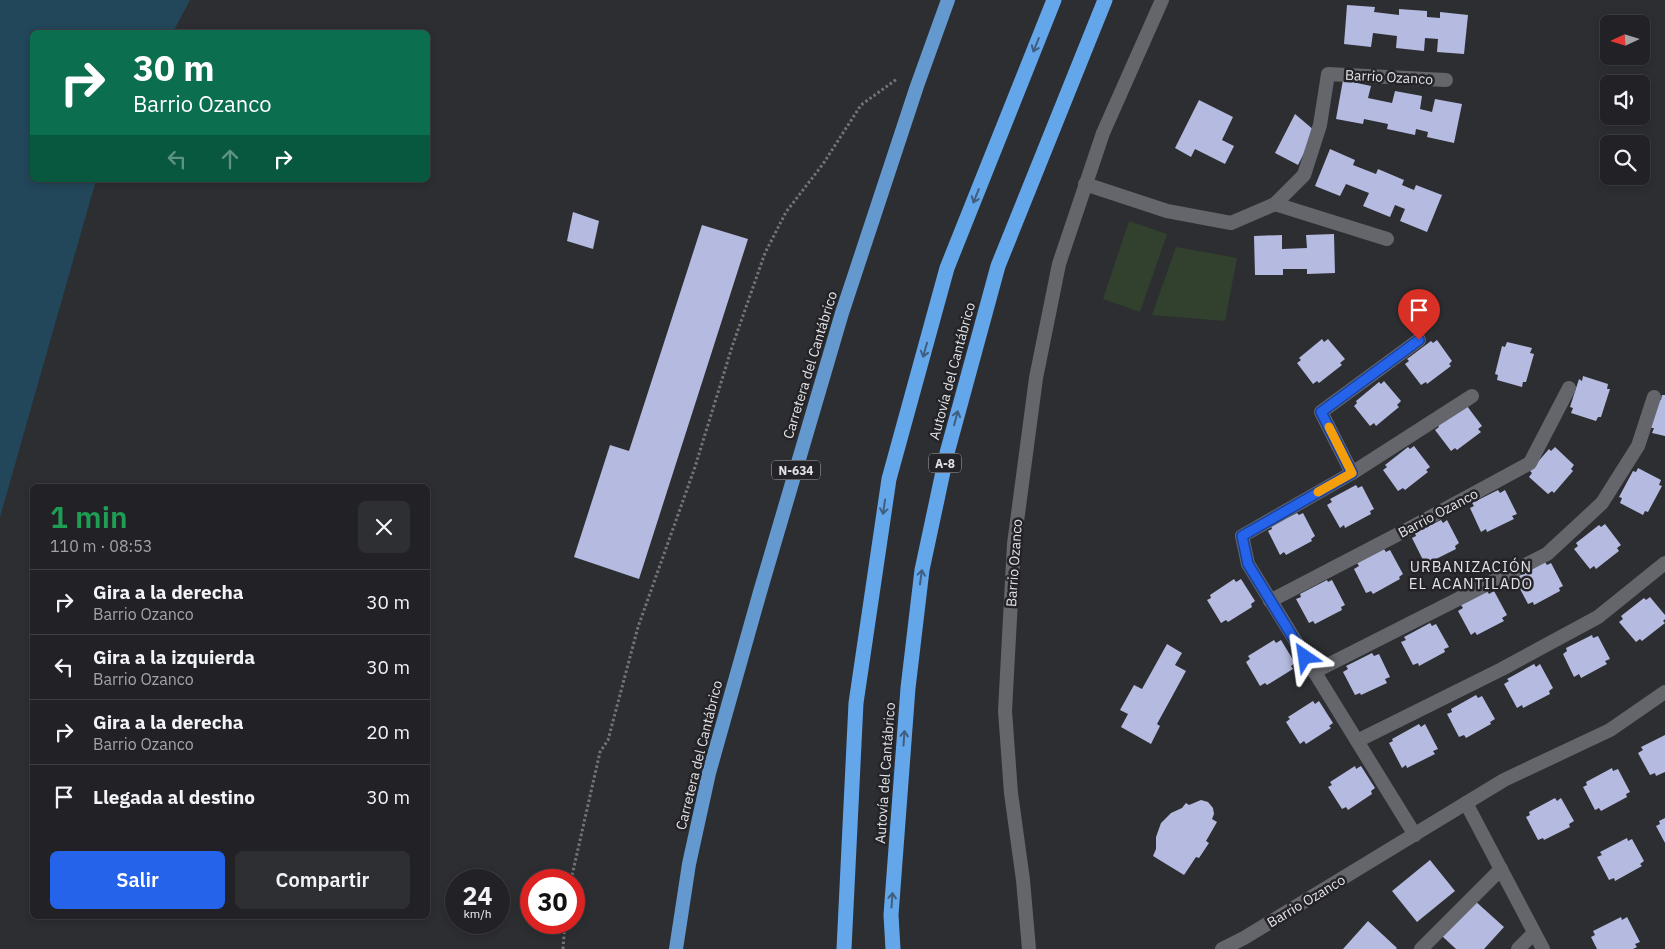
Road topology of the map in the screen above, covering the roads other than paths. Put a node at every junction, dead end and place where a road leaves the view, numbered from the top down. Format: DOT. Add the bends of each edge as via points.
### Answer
graph roads {
  1 [pos="948,0"];
  2 [pos="1054,0"];
  3 [pos="1105,0"];
  4 [pos="1160,5"];
  5 [pos="1446,80"];
  6 [pos="1086,184"];
  7 [pos="1275,204"];
  8 [pos="1387,239"];
  9 [pos="1419,340"];
  10 [pos="1569,388"];
  11 [pos="1472,396"];
  12 [pos="1654,397"];
  13 [pos="1352,473"];
  14 [pos="1665,563"];
  15 [pos="1270,601"];
  16 [pos="1314,672"];
  17 [pos="1665,692"];
  18 [pos="1357,741"];
  19 [pos="1466,804"];
  20 [pos="1415,835"];
  21 [pos="1501,869"];
  22 [pos="1534,933"];
  23 [pos="676,949"];
  24 [pos="844,949"];
  25 [pos="893,949"];
  26 [pos="1029,949"];
  27 [pos="1222,949"];
  28 [pos="1421,949"];
  29 [pos="1518,949"];
  30 [pos="1543,949"];
  1 -- 23 [label="highway, Carretera del Cantábrico / N-634" via="842,313 760,592 709,774 689,864"];
  2 -- 24 [label="highway, one-way" via="948,268 889,479 856,703"];
  25 -- 3 [label="highway, Autovía del Cantábrico / A-8, one-way" via="891,915 908,688 922,570 947,453 998,266"];
  4 -- 6 [label="street, Barrio Ozanco" via="1103,133"];
  5 -- 7 [label="street, Barrio Ozanco" via="1328,74 1320,125 1304,175"];
  6 -- 7 [label="street, Barrio Ozanco" via="1167,212 1231,223"];
  6 -- 26 [label="street, Barrio Ozanco" via="1059,264 1040,359 1014,544 1005,711"];
  7 -- 8 [label="street"];
  9 -- 13 [label="street" via="1321,412"];
  10 -- 15 [label="street, Barrio Ozanco" via="1530,463"];
  11 -- 13 [label="street"];
  12 -- 16 [label="street" via="1638,446 1602,503 1547,554"];
  13 -- 15 [label="street" via="1242,536 1248,564"];
  14 -- 18 [label="street" via="1598,617"];
  15 -- 16 [label="street"];
  16 -- 18 [label="street"];
  17 -- 19 [label="street, Barrio Ozanco" via="1610,730 1504,780"];
  18 -- 20 [label="street"];
  19 -- 20 [label="street, Barrio Ozanco"];
  19 -- 21 [label="street"];
  20 -- 27 [label="street, Barrio Ozanco"];
  21 -- 22 [label="street"];
  21 -- 28 [label="street"];
  22 -- 29 [label="street"];
  22 -- 30 [label="street"];
}
